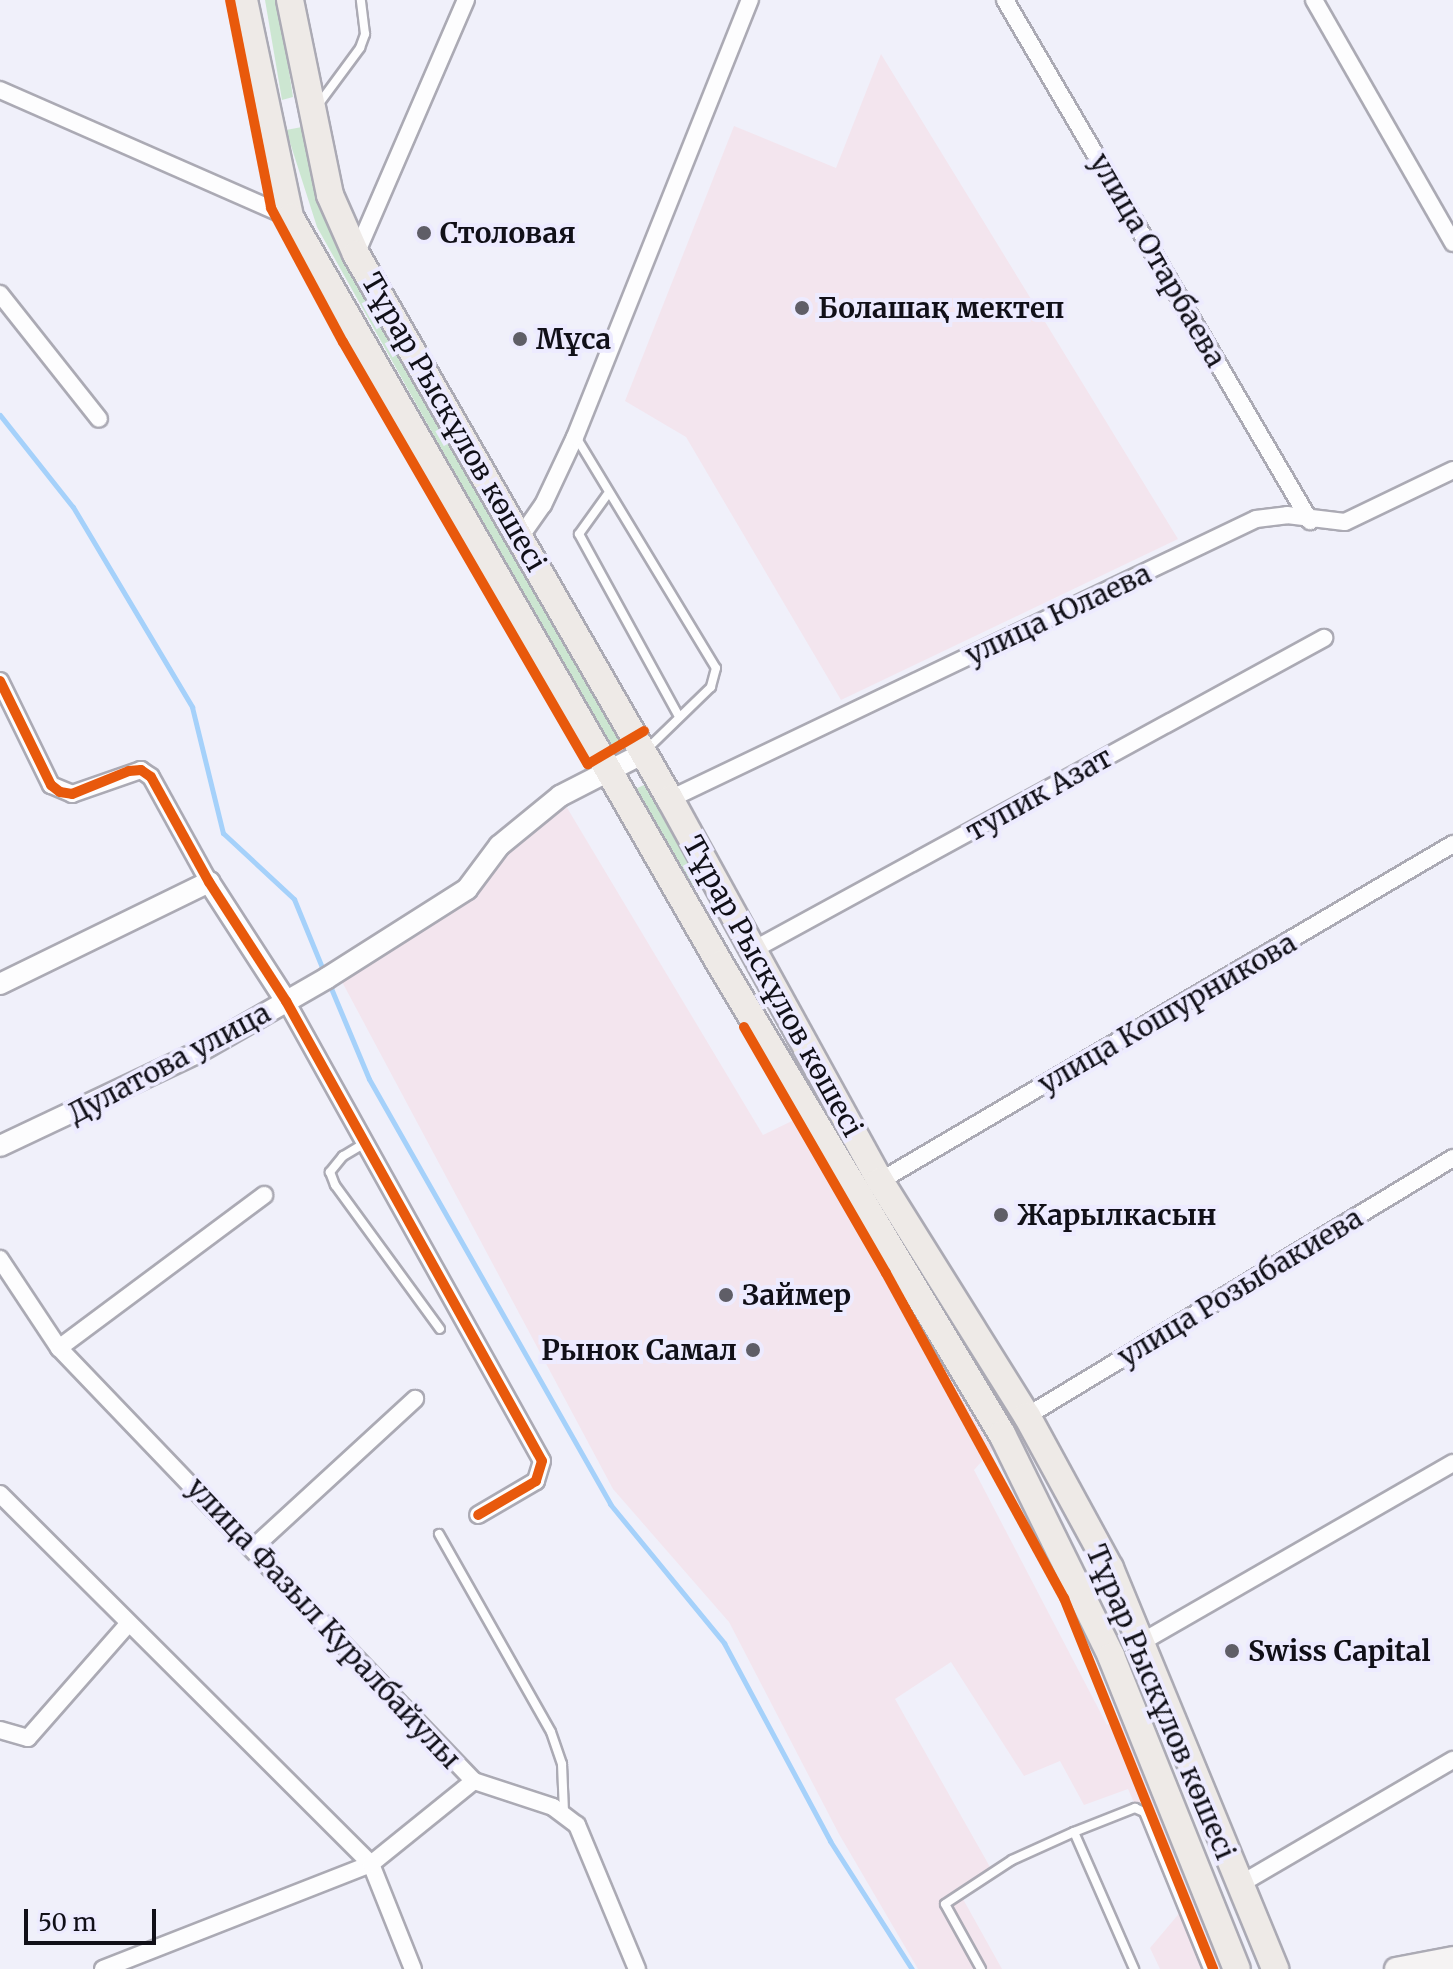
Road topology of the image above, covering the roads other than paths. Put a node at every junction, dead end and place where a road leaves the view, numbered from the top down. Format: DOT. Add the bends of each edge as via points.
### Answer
graph roads {
  1 [pos="244,0"];
  2 [pos="290,0"];
  3 [pos="361,0"];
  4 [pos="466,0"];
  5 [pos="750,0"];
  6 [pos="1005,0"];
  7 [pos="1314,0"];
  8 [pos="0,90"];
  9 [pos="313,112"];
  10 [pos="270,121"];
  11 [pos="290,217"];
  12 [pos="1453,243"];
  13 [pos="356,254"];
  14 [pos="0,294"];
  15 [pos="99,419"];
  16 [pos="575,437"];
  17 [pos="1453,470"];
  18 [pos="607,495"];
  19 [pos="1310,521"];
  20 [pos="521,536"];
  21 [pos="1324,638"];
  22 [pos="0,681"];
  23 [pos="678,715"];
  24 [pos="644,753"];
  25 [pos="609,770"];
  26 [pos="670,799"];
  27 [pos="1453,844"];
  28 [pos="209,882"];
  29 [pos="753,950"];
  30 [pos="0,984"];
  31 [pos="286,1001"];
  32 [pos="365,1143"];
  33 [pos="0,1146"];
  34 [pos="1453,1158"];
  35 [pos="880,1181"];
  36 [pos="264,1195"];
  37 [pos="0,1259"];
  38 [pos="5,1281"];
  39 [pos="440,1329"];
  40 [pos="59,1348"];
  41 [pos="415,1399"];
  42 [pos="1027,1416"];
  43 [pos="1453,1463"];
  44 [pos="0,1494"];
  45 [pos="478,1515"];
  46 [pos="439,1534"];
  47 [pos="254,1547"];
  48 [pos="1110,1568"];
  49 [pos="1078,1588"];
  50 [pos="128,1624"];
  51 [pos="1140,1643"];
  52 [pos="0,1730"];
  53 [pos="1453,1760"];
  54 [pos="474,1781"];
  55 [pos="564,1812"];
  56 [pos="1074,1832"];
  57 [pos="371,1864"];
  58 [pos="1237,1886"];
  59 [pos="1453,1958"];
  60 [pos="103,1969"];
  61 [pos="413,1969"];
  62 [pos="637,1969"];
  63 [pos="981,1969"];
  64 [pos="1134,1969"];
  65 [pos="1208,1969"];
  66 [pos="1237,1969"];
  67 [pos="1275,1969"];
  68 [pos="1396,1969"];
  1 -- 10 [label="main road, Тұрар Рыскұлов көшесі"];
  2 -- 9 [label="main road, Тұрар Рыскұлов көшесі"];
  3 -- 9 [label="lane" via="365,34 360,48"];
  4 -- 13 [label="street"];
  5 -- 16 [label="street"];
  6 -- 19 [label="street, улица Отарбаева"];
  7 -- 12 [label="street"];
  8 -- 11 [label="street"];
  9 -- 10 [label="main road"];
  9 -- 13 [label="main road, Тұрар Рыскұлов көшесі" via="330,195"];
  10 -- 11 [label="main road, Тұрар Рыскұлов көшесі"];
  11 -- 25 [label="main road, Тұрар Рыскұлов көшесі"];
  13 -- 20 [label="main road, Тұрар Рыскұлов көшесі"];
  14 -- 15 [label="street"];
  16 -- 18 [label="lane"];
  16 -- 20 [label="street" via="543,505"];
  17 -- 19 [label="street, улица Юлаева" via="1345,522"];
  18 -- 23 [label="lane" via="579,534"];
  18 -- 23 [label="lane" via="716,668 711,687"];
  19 -- 26 [label="street, улица Юлаева" via="1287,515 1256,519"];
  20 -- 24 [label="main road, Тұрар Рыскұлов көшесі"];
  21 -- 29 [label="street, тупик Азат"];
  22 -- 28 [label="street" via="51,785 72,794 141,770 151,777"];
  23 -- 24 [label="lane"];
  24 -- 25 [label="street, Дулатова улица"];
  24 -- 26 [label="main road, Тұрар Рыскұлов көшесі"];
  25 -- 31 [label="street, Дулатова улица" via="560,796 499,846 467,889"];
  25 -- 49 [label="main road, Тұрар Рыскұлов көшесі" via="1002,1434"];
  26 -- 29 [label="main road, Тұрар Рыскұлов көшесі"];
  27 -- 35 [label="street, улица Кошурникова"];
  28 -- 30 [label="street"];
  28 -- 31 [label="street"];
  29 -- 35 [label="main road, Тұрар Рыскұлов көшесі"];
  31 -- 32 [label="street"];
  31 -- 33 [label="street, Дулатова улица" via="168,1067"];
  32 -- 39 [label="lane" via="343,1156 330,1172 335,1185"];
  32 -- 45 [label="street" via="542,1461 536,1481"];
  34 -- 42 [label="street, улица Розыбакиева"];
  35 -- 42 [label="main road, Тұрар Рыскұлов көшесі"];
  36 -- 40 [label="street"];
  37 -- 38 [label="street, улица Фазыл Куралбайулы"];
  38 -- 40 [label="street, улица Фазыл Куралбайулы"];
  40 -- 47 [label="street, улица Фазыл Куралбайулы"];
  41 -- 47 [label="street"];
  42 -- 48 [label="main road, Тұрар Рыскұлов көшесі"];
  43 -- 51 [label="street"];
  44 -- 50 [label="street"];
  46 -- 55 [label="lane" via="551,1732 562,1764"];
  47 -- 54 [label="street, улица Фазыл Куралбайулы"];
  48 -- 49 [label="main road"];
  48 -- 51 [label="main road, Тұрар Рыскұлов көшесі"];
  49 -- 66 [label="main road, Тұрар Рыскұлов көшесі" via="1111,1656"];
  50 -- 52 [label="street" via="28,1738"];
  50 -- 57 [label="street"];
  51 -- 58 [label="main road, Тұрар Рыскұлов көшесі"];
  53 -- 58 [label="street"];
  54 -- 55 [label="street, улица Фазыл Куралбайулы"];
  54 -- 57 [label="street"];
  55 -- 62 [label="street" via="577,1825"];
  56 -- 63 [label="lane" via="1012,1860 945,1904"];
  56 -- 64 [label="lane"];
  56 -- 65 [label="lane" via="1135,1808 1144,1812"];
  57 -- 60 [label="street"];
  57 -- 61 [label="street"];
  58 -- 67 [label="main road, Тұрар Рыскұлов көшесі"];
  59 -- 68 [label="main road"];
}
